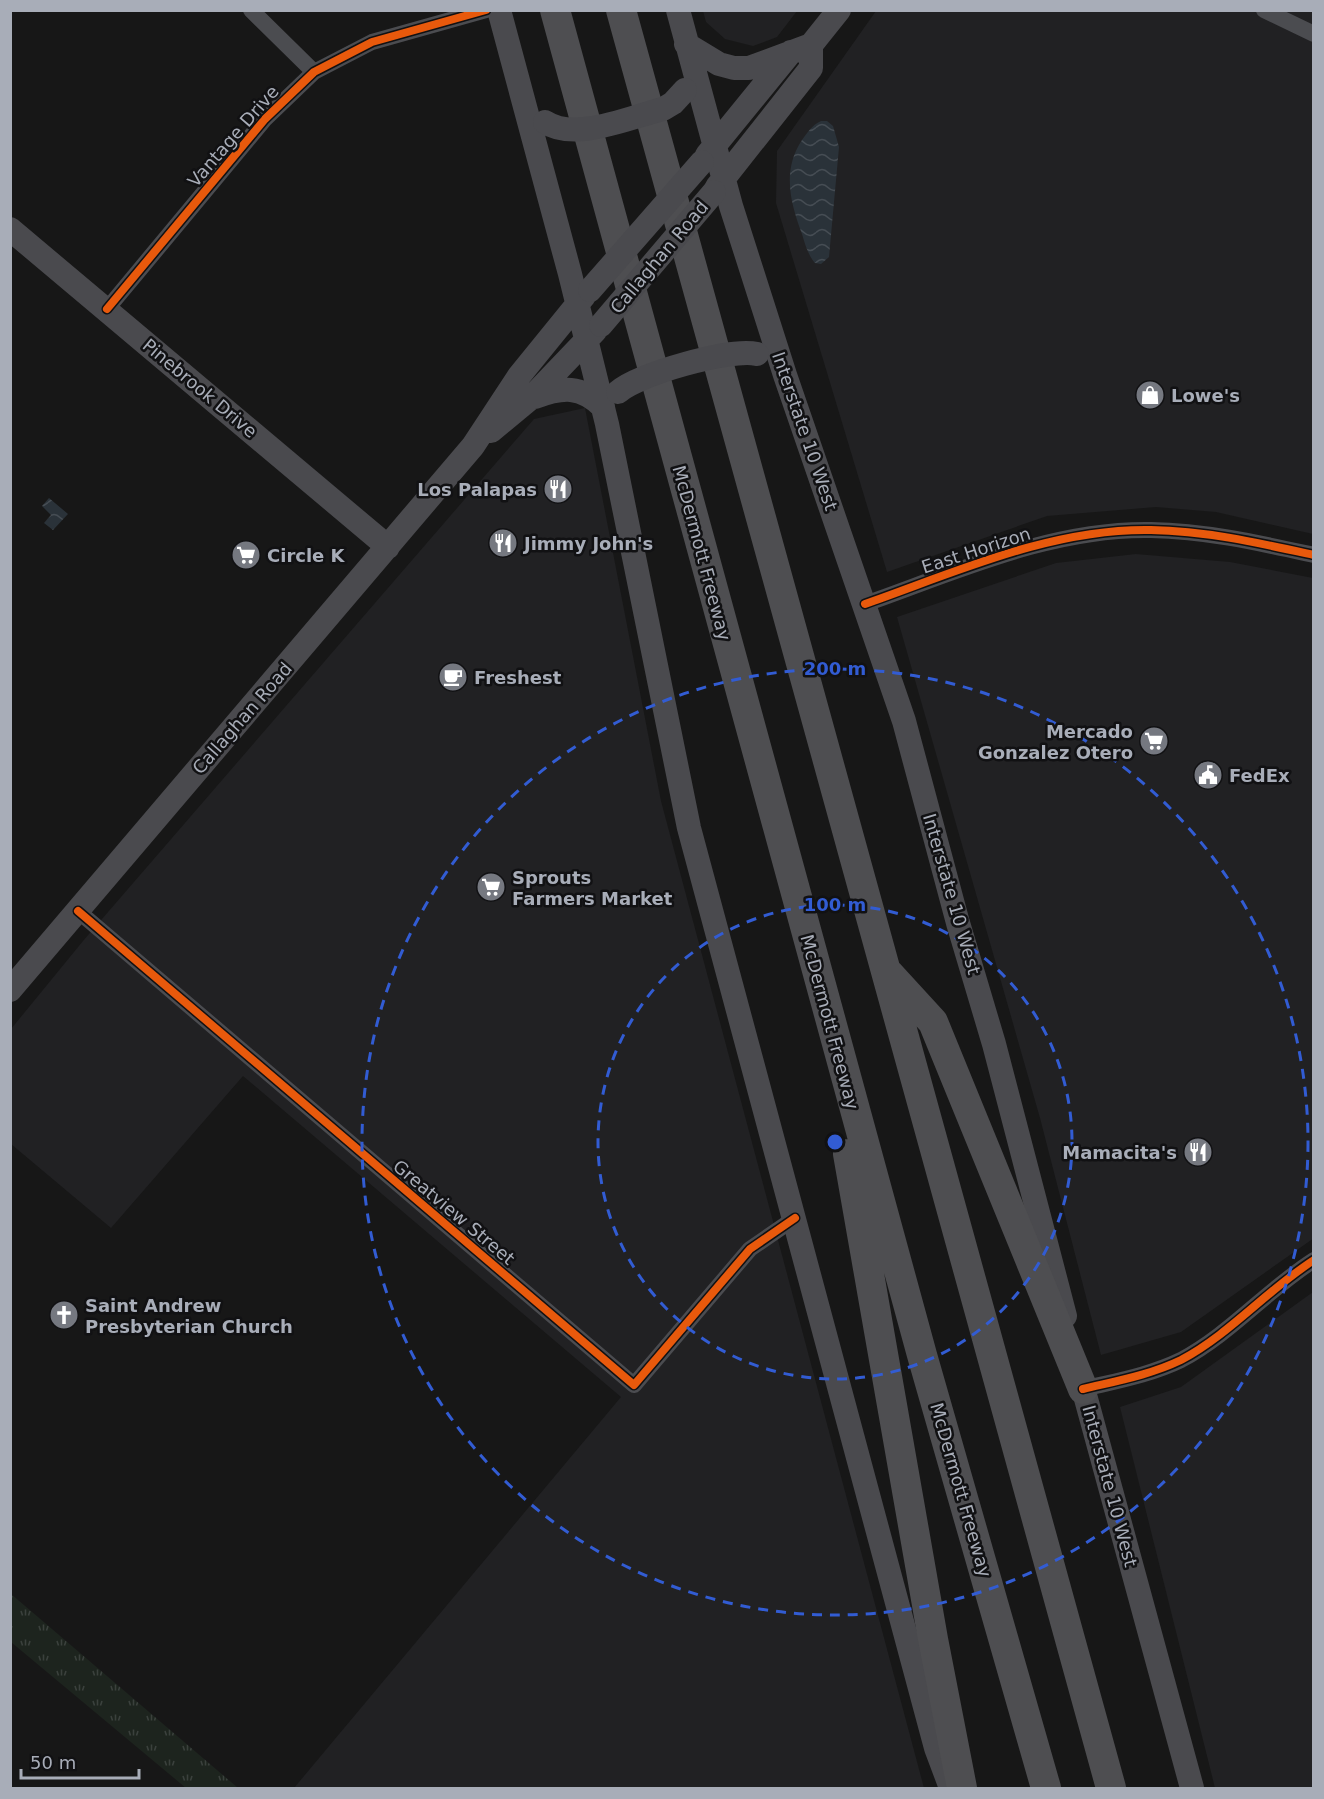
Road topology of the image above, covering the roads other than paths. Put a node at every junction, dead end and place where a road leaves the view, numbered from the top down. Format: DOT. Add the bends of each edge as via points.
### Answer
graph roads {
  1 [pos="251,10"];
  2 [pos="486,10"];
  3 [pos="500,10"];
  4 [pos="555,10"];
  5 [pos="621,10"];
  6 [pos="678,10"];
  7 [pos="839,10"];
  8 [pos="1264,10"];
  9 [pos="1314,34"];
  10 [pos="801,49"];
  11 [pos="689,54"];
  12 [pos="314,72"];
  13 [pos="525,104"];
  14 [pos="708,154"];
  15 [pos="719,185"];
  16 [pos="10,230"];
  17 [pos="584,297"];
  18 [pos="107,309"];
  19 [pos="594,333"];
  20 [pos="785,375"];
  21 [pos="532,398"];
  22 [pos="609,408"];
  23 [pos="473,446"];
  24 [pos="388,547"];
  25 [pos="1314,555"];
  26 [pos="865,604"];
  27 [pos="78,911"];
  28 [pos="812,957"];
  29 [pos="887,973"];
  30 [pos="10,990"];
  31 [pos="795,1218"];
  32 [pos="1314,1260"];
  33 [pos="1083,1389"];
  34 [pos="951,1788"];
  35 [pos="962,1788"];
  36 [pos="1046,1788"];
  37 [pos="1111,1788"];
  38 [pos="1192,1788"];
  1 -- 12 [label="street"];
  2 -- 12 [label="street, Vantage Drive" via="372,42"];
  3 -- 13 [label="main road"];
  4 -- 28 [label="highway, McDermott Freeway"];
  5 -- 29 [label="highway"];
  6 -- 11 [label="main road, Interstate 10 West"];
  7 -- 10 [label="main road, Callaghan Road"];
  8 -- 9 [label="street"];
  10 -- 11 [label="main road" via="749,68 734,68"];
  10 -- 14 [label="main road, Callaghan Road"];
  10 -- 15 [label="main road, Callaghan Road" via="812,68"];
  11 -- 13 [label="main road, bridge" via="685,90 663,109 585,129 554,128"];
  11 -- 14 [label="main road, Interstate 10 West"];
  12 -- 18 [label="street, Vantage Drive" via="265,119"];
  13 -- 17 [label="main road"];
  14 -- 15 [label="main road, Interstate 10 West"];
  14 -- 17 [label="main road, Callaghan Road, bridge"];
  15 -- 19 [label="main road, Callaghan Road, bridge"];
  15 -- 20 [label="main road, Interstate 10 West"];
  16 -- 18 [label="main road, Pinebrook Drive"];
  17 -- 19 [label="main road"];
  17 -- 23 [label="main road, Callaghan Road" via="519,376"];
  18 -- 24 [label="main road, Pinebrook Drive"];
  19 -- 21 [label="main road, Callaghan Road"];
  19 -- 22 [label="main road"];
  20 -- 22 [label="main road, bridge" via="757,354 738,352 640,377"];
  20 -- 26 [label="main road, Interstate 10 West"];
  21 -- 22 [label="main road" via="571,388"];
  21 -- 23 [label="main road, Callaghan Road"];
  22 -- 31 [label="main road" via="677,778"];
  23 -- 24 [label="main road, Callaghan Road"];
  24 -- 27 [label="main road, Callaghan Road"];
  25 -- 26 [label="street, East Horizon" via="1224,535 1148,529 1100,533 1041,544"];
  26 -- 33 [label="main road, Interstate 10 West" via="904,721 994,1044"];
  27 -- 30 [label="main road, Callaghan Road"];
  27 -- 31 [label="street, Greatview Street" via="634,1385 750,1249"];
  28 -- 35 [label="highway"];
  28 -- 36 [label="highway, McDermott Freeway"];
  29 -- 33 [label="highway" via="933,1022"];
  29 -- 37 [label="highway"];
  31 -- 34 [label="main road" via="936,1748"];
  32 -- 33 [label="street" via="1229,1328 1180,1360 1146,1374"];
  33 -- 38 [label="main road, Interstate 10 West"];
}
